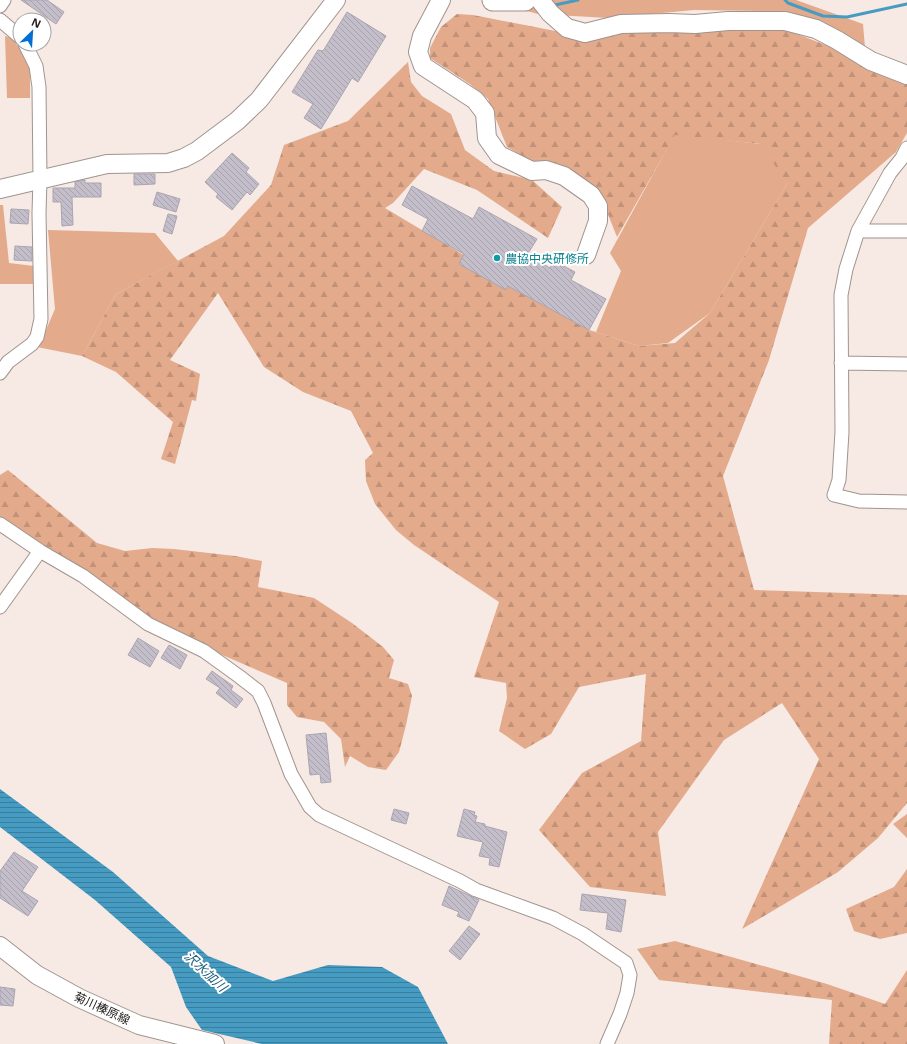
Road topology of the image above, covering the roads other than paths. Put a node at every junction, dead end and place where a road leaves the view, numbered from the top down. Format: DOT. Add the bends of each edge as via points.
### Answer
graph roads {
  1 [pos="4,0"];
  2 [pos="336,0"];
  3 [pos="441,0"];
  4 [pos="493,0"];
  5 [pos="525,0"];
  6 [pos="540,0"];
  7 [pos="0,6"];
  8 [pos="0,20"];
  9 [pos="12,30"];
  10 [pos="29,52"];
  11 [pos="907,75"];
  12 [pos="907,148"];
  13 [pos="40,180"];
  14 [pos="0,189"];
  15 [pos="858,231"];
  16 [pos="907,231"];
  17 [pos="586,255"];
  18 [pos="841,363"];
  19 [pos="907,364"];
  20 [pos="0,373"];
  21 [pos="907,502"];
  22 [pos="0,524"];
  23 [pos="40,551"];
  24 [pos="0,607"];
  25 [pos="0,946"];
  26 [pos="215,1044"];
  27 [pos="607,1044"];
  1 -- 7 [label="street"];
  2 -- 13 [label="street" via="259,100 232,125 197,151 168,163 107,164"];
  3 -- 17 [label="street" via="422,36 418,52 423,66 475,100 486,113 487,138 499,155 532,171 546,170 564,176 591,195 598,206 598,221"];
  4 -- 5 [label="main road"];
  6 -- 11 [label="street" via="567,28 585,33 621,24 786,22 816,29 871,61"];
  8 -- 9 [label="street"];
  10 -- 13 [label="street" via="36,66 39,87"];
  12 -- 15 [label="street"];
  13 -- 14 [label="street"];
  13 -- 20 [label="street" via="40,330 32,344 8,362"];
  15 -- 16 [label="street"];
  15 -- 18 [label="street" via="846,269 842,295"];
  18 -- 19 [label="street"];
  18 -- 21 [label="street" via="839,480 834,495 859,501"];
  22 -- 23 [label="street"];
  23 -- 24 [label="street"];
  23 -- 27 [label="street" via="83,576 148,624 204,652 258,691 291,774 310,808 318,815 476,890 553,918 583,934 626,963 630,975 627,993"];
  25 -- 26 [label="street, 菊川榛原線" via="37,975 79,998 139,1025"];
}
